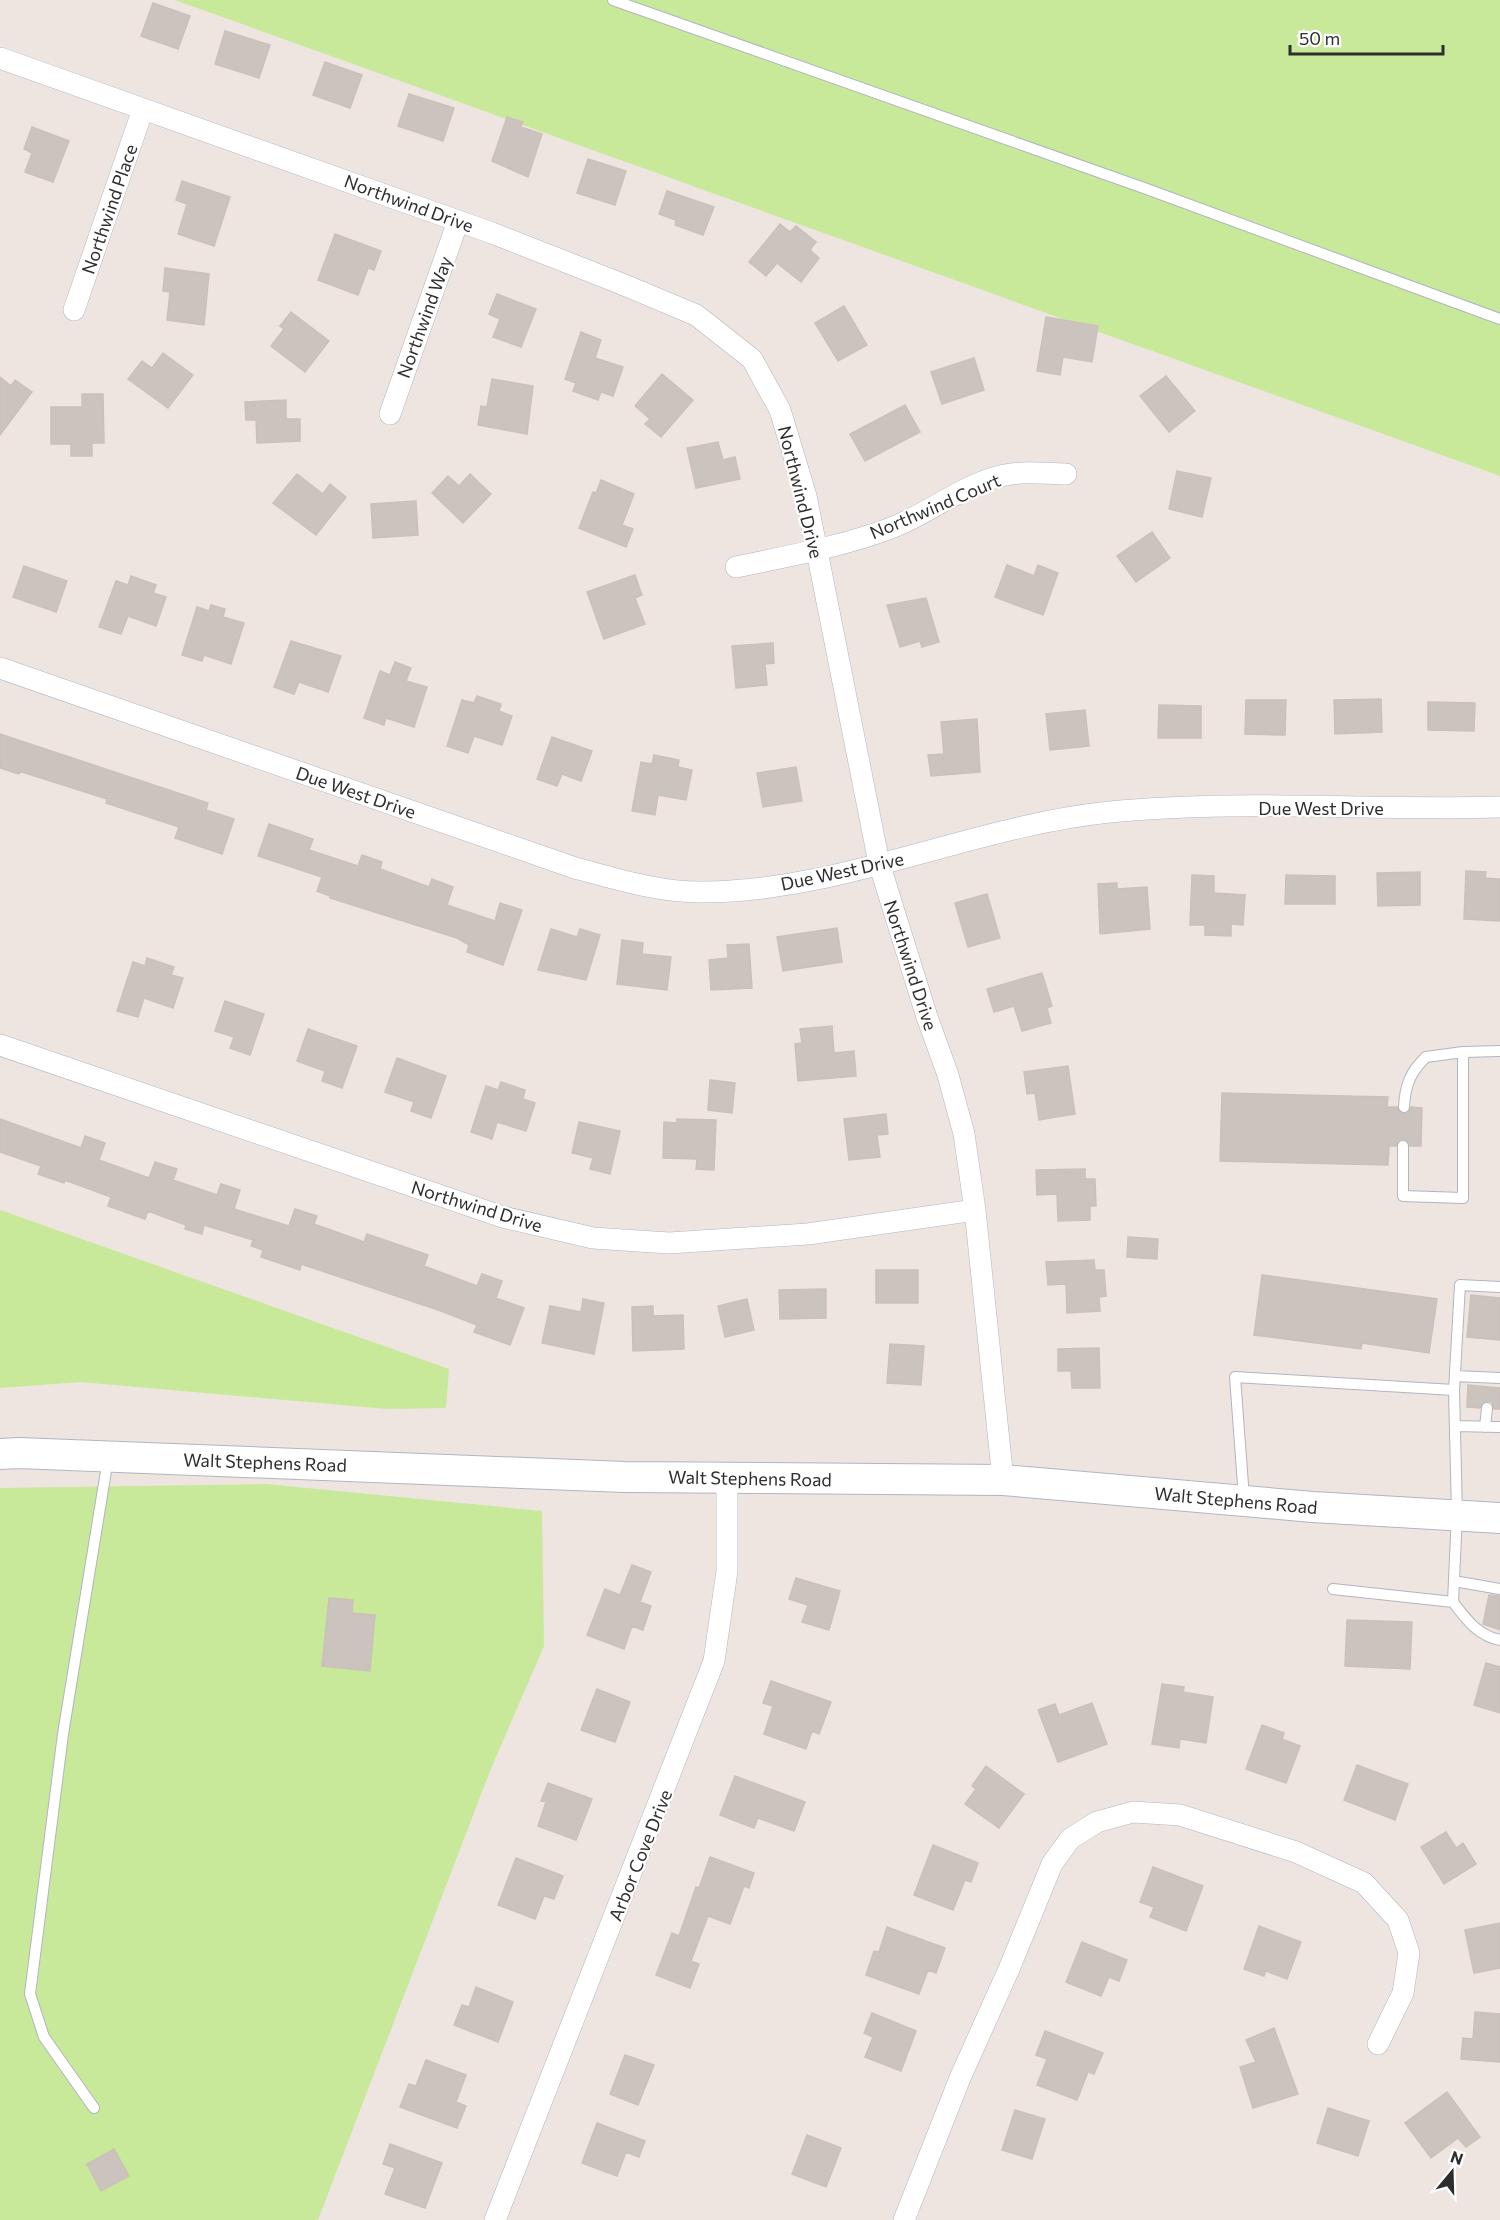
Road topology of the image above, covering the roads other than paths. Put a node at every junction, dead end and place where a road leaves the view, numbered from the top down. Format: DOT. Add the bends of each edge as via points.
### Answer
graph roads {
  1 [pos="613,0"];
  2 [pos="0,58"];
  3 [pos="143,108"];
  4 [pos="458,221"];
  5 [pos="74,310"];
  6 [pos="1500,319"];
  7 [pos="390,414"];
  8 [pos="1066,474"];
  9 [pos="817,551"];
  10 [pos="736,567"];
  11 [pos="0,668"];
  12 [pos="1500,807"];
  13 [pos="879,863"];
  14 [pos="0,1045"];
  15 [pos="1500,1051"];
  16 [pos="1463,1052"];
  17 [pos="1404,1107"];
  18 [pos="1403,1146"];
  19 [pos="975,1210"];
  20 [pos="1500,1287"];
  21 [pos="1455,1376"];
  22 [pos="1493,1381"];
  23 [pos="1454,1390"];
  24 [pos="1487,1408"];
  25 [pos="1455,1426"];
  26 [pos="1485,1427"];
  27 [pos="1500,1427"];
  28 [pos="0,1454"];
  29 [pos="109,1456"];
  30 [pos="728,1478"];
  31 [pos="1003,1480"];
  32 [pos="1244,1501"];
  33 [pos="1457,1514"];
  34 [pos="1500,1518"];
  35 [pos="1454,1581"];
  36 [pos="1333,1589"];
  37 [pos="1500,1589"];
  38 [pos="1453,1602"];
  39 [pos="1500,1640"];
  40 [pos="1378,2044"];
  41 [pos="94,2108"];
  42 [pos="907,2211"];
  43 [pos="495,2220"];
  1 -- 6 [label="lane"];
  2 -- 3 [label="street, Northwind Drive"];
  3 -- 4 [label="street, Northwind Drive"];
  3 -- 5 [label="street, Northwind Place"];
  4 -- 7 [label="street, Northwind Way"];
  4 -- 9 [label="street, Northwind Drive" via="696,315 752,359 780,410 806,496"];
  8 -- 9 [label="street, Northwind Court" via="1011,474 974,486 891,528"];
  9 -- 10 [label="street, Northwind Court"];
  9 -- 13 [label="street, Northwind Drive"];
  11 -- 13 [label="street, Due West Drive" via="575,868 636,885 703,892 797,884"];
  12 -- 13 [label="street, Due West Drive" via="1180,807 1107,812"];
  13 -- 19 [label="street, Northwind Drive" via="948,1075 964,1134"];
  14 -- 19 [label="street, Northwind Drive" via="503,1218 593,1238 669,1244 808,1234"];
  15 -- 16 [label="lane"];
  16 -- 17 [label="lane" via="1426,1057 1410,1075"];
  16 -- 18 [label="lane" via="1463,1198 1403,1196"];
  19 -- 31 [label="street, Northwind Drive"];
  20 -- 21 [label="lane" via="1460,1285"];
  21 -- 22 [label="lane"];
  21 -- 23 [label="lane"];
  23 -- 25 [label="lane"];
  23 -- 32 [label="lane" via="1235,1377"];
  24 -- 26 [label="lane"];
  25 -- 26 [label="lane"];
  25 -- 33 [label="lane"];
  26 -- 27 [label="lane"];
  28 -- 29 [label="street, Walt Stephens Road"];
  29 -- 30 [label="street, Walt Stephens Road"];
  29 -- 41 [label="lane" via="63,1734 30,1994 44,2037"];
  30 -- 31 [label="street, Walt Stephens Road"];
  30 -- 43 [label="street, Arbor Cove Drive" via="727,1571 714,1661"];
  31 -- 32 [label="street, Walt Stephens Road"];
  32 -- 33 [label="street, Walt Stephens Road"];
  33 -- 34 [label="street, Walt Stephens Road"];
  33 -- 35 [label="lane"];
  35 -- 37 [label="lane"];
  35 -- 38 [label="lane"];
  36 -- 38 [label="lane"];
  38 -- 39 [label="lane" via="1470,1625 1488,1638"];
  40 -- 42 [label="street" via="1403,1993 1409,1953 1398,1920 1364,1883 1296,1852 1180,1815 1133,1812 1097,1822 1070,1839 1052,1864"];
}
